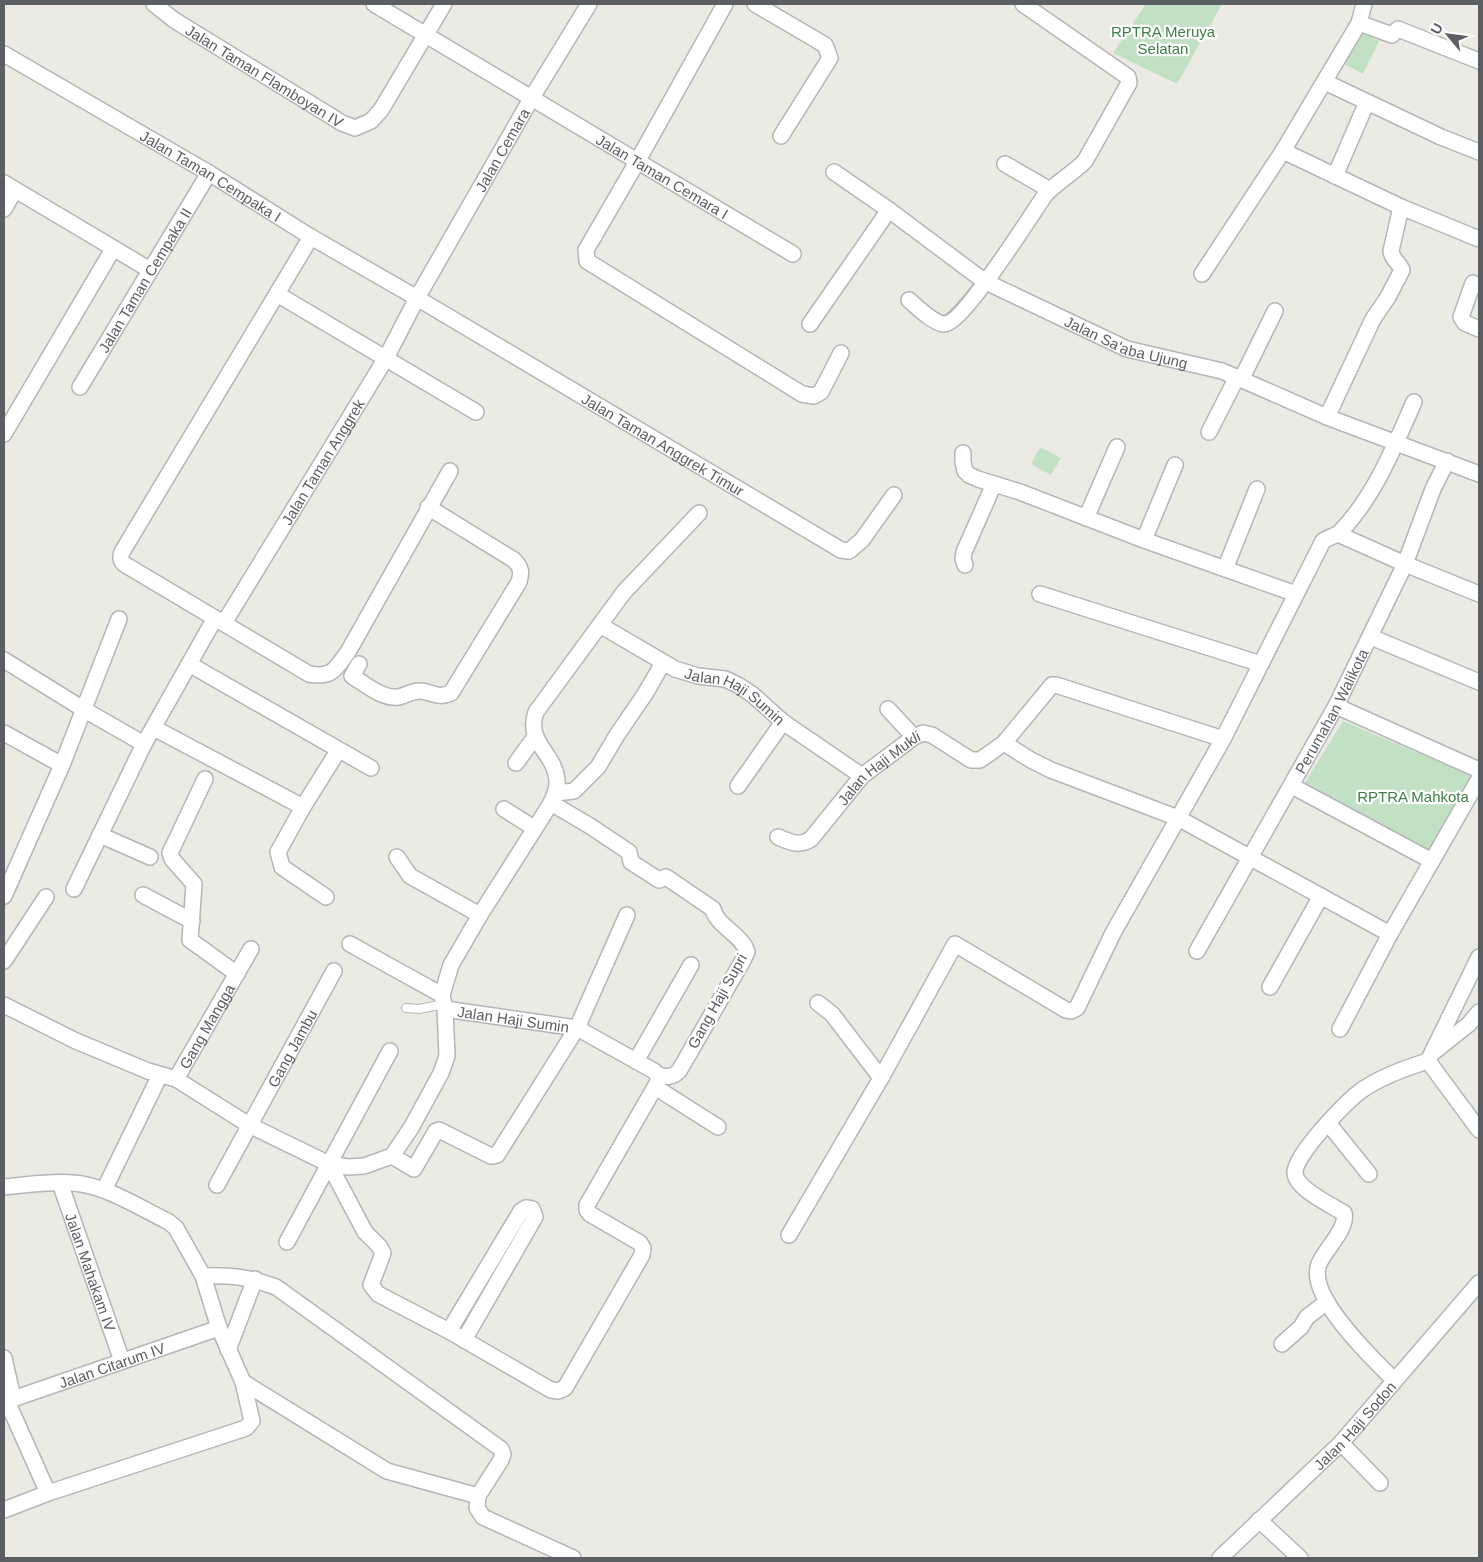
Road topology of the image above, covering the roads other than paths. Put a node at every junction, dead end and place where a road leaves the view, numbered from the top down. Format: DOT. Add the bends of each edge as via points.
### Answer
graph roads {
  1 [pos="154,4"];
  2 [pos="374,4"];
  3 [pos="444,4"];
  4 [pos="589,4"];
  5 [pos="725,4"];
  6 [pos="755,4"];
  7 [pos="1023,4"];
  8 [pos="1363,4"];
  9 [pos="1359,23"];
  10 [pos="426,35"];
  11 [pos="4,54"];
  12 [pos="1479,61"];
  13 [pos="1324,82"];
  14 [pos="531,99"];
  15 [pos="1367,102"];
  16 [pos="781,136"];
  17 [pos="1283,151"];
  18 [pos="1479,152"];
  19 [pos="637,162"];
  20 [pos="1005,164"];
  21 [pos="834,172"];
  22 [pos="209,173"];
  23 [pos="1335,176"];
  24 [pos="9,186"];
  25 [pos="1050,190"];
  26 [pos="1401,207"];
  27 [pos="4,209"];
  28 [pos="889,210"];
  29 [pos="311,237"];
  30 [pos="1479,239"];
  31 [pos="113,249"];
  32 [pos="793,254"];
  33 [pos="150,270"];
  34 [pos="1202,274"];
  35 [pos="987,282"];
  36 [pos="1473,283"];
  37 [pos="277,294"];
  38 [pos="417,298"];
  39 [pos="909,300"];
  40 [pos="1274,311"];
  41 [pos="810,324"];
  42 [pos="1479,329"];
  43 [pos="841,353"];
  44 [pos="386,358"];
  45 [pos="1239,379"];
  46 [pos="80,387"];
  47 [pos="1414,402"];
  48 [pos="476,412"];
  49 [pos="1327,417"];
  50 [pos="1209,432"];
  51 [pos="4,434"];
  52 [pos="1396,442"];
  53 [pos="1117,447"];
  54 [pos="963,453"];
  55 [pos="1447,461"];
  56 [pos="1174,466"];
  57 [pos="450,471"];
  58 [pos="1479,474"];
  59 [pos="994,484"];
  60 [pos="1257,489"];
  61 [pos="894,495"];
  62 [pos="428,507"];
  63 [pos="699,513"];
  64 [pos="1086,518"];
  65 [pos="1338,534"];
  66 [pos="1144,540"];
  67 [pos="1405,564"];
  68 [pos="965,565"];
  69 [pos="1225,569"];
  70 [pos="1040,594"];
  71 [pos="1296,594"];
  72 [pos="1479,594"];
  73 [pos="119,619"];
  74 [pos="600,625"];
  75 [pos="212,628"];
  76 [pos="1371,637"];
  77 [pos="4,660"];
  78 [pos="663,663"];
  79 [pos="189,664"];
  80 [pos="359,664"];
  81 [pos="1261,664"];
  82 [pos="1479,682"];
  83 [pos="1336,706"];
  84 [pos="83,709"];
  85 [pos="888,709"];
  86 [pos="784,722"];
  87 [pos="154,728"];
  88 [pos="4,734"];
  89 [pos="535,737"];
  90 [pos="914,737"];
  91 [pos="1223,739"];
  92 [pos="1004,743"];
  93 [pos="144,744"];
  94 [pos="338,751"];
  95 [pos="516,763"];
  96 [pos="62,765"];
  97 [pos="371,768"];
  98 [pos="1479,770"];
  99 [pos="862,776"];
  100 [pos="205,779"];
  101 [pos="1479,779"];
  102 [pos="738,786"];
  103 [pos="1292,786"];
  104 [pos="554,798"];
  105 [pos="303,807"];
  106 [pos="504,809"];
  107 [pos="1178,818"];
  108 [pos="534,828"];
  109 [pos="100,835"];
  110 [pos="778,837"];
  111 [pos="150,857"];
  112 [pos="397,857"];
  113 [pos="1250,859"];
  114 [pos="1432,861"];
  115 [pos="6,887"];
  116 [pos="74,889"];
  117 [pos="143,896"];
  118 [pos="1320,896"];
  119 [pos="46,897"];
  120 [pos="326,897"];
  121 [pos="480,915"];
  122 [pos="627,915"];
  123 [pos="192,921"];
  124 [pos="1390,934"];
  125 [pos="350,944"];
  126 [pos="251,949"];
  127 [pos="1197,951"];
  128 [pos="1479,957"];
  129 [pos="4,961"];
  130 [pos="691,965"];
  131 [pos="334,972"];
  132 [pos="237,974"];
  133 [pos="1270,987"];
  134 [pos="444,1003"];
  135 [pos="818,1003"];
  136 [pos="4,1005"];
  137 [pos="406,1008"];
  138 [pos="1479,1012"];
  139 [pos="577,1028"];
  140 [pos="1340,1029"];
  141 [pos="390,1051"];
  142 [pos="1429,1058"];
  143 [pos="636,1061"];
  144 [pos="160,1075"];
  145 [pos="881,1078"];
  146 [pos="176,1079"];
  147 [pos="656,1081"];
  148 [pos="1328,1123"];
  149 [pos="249,1124"];
  150 [pos="718,1127"];
  151 [pos="1479,1130"];
  152 [pos="392,1156"];
  153 [pos="329,1164"];
  154 [pos="1369,1174"];
  155 [pos="60,1183"];
  156 [pos="217,1185"];
  157 [pos="4,1187"];
  158 [pos="104,1190"];
  159 [pos="789,1235"];
  160 [pos="287,1242"];
  161 [pos="203,1276"];
  162 [pos="254,1280"];
  163 [pos="1479,1283"];
  164 [pos="1327,1302"];
  165 [pos="219,1328"];
  166 [pos="449,1331"];
  167 [pos="464,1340"];
  168 [pos="1282,1344"];
  169 [pos="228,1350"];
  170 [pos="4,1358"];
  171 [pos="122,1361"];
  172 [pos="1394,1380"];
  173 [pos="243,1382"];
  174 [pos="8,1400"];
  175 [pos="1340,1443"];
  176 [pos="1380,1483"];
  177 [pos="47,1490"];
  178 [pos="478,1496"];
  179 [pos="4,1510"];
  180 [pos="1259,1520"];
  181 [pos="1295,1557"];
  182 [pos="573,1558"];
  183 [pos="1220,1558"];
  1 -- 10 [label="street, Jalan Taman Flamboyan IV" via="174,20 355,128 371,121 381,110"];
  2 -- 10 [label="street, Jalan Taman Cemara I"];
  3 -- 10 [label="street"];
  4 -- 14 [label="street, Jalan Cemara"];
  5 -- 19 [label="street"];
  6 -- 16 [label="street" via="825,45 830,58"];
  7 -- 25 [label="street" via="1128,77 1129,83 1085,162"];
  8 -- 9 [label="street"];
  9 -- 12 [label="street" via="1392,35 1398,29"];
  9 -- 13 [label="street"];
  10 -- 14 [label="street, Jalan Taman Cemara I"];
  11 -- 22 [label="street, Jalan Taman Cempaka I"];
  13 -- 15 [label="street"];
  13 -- 17 [label="street"];
  14 -- 19 [label="street, Jalan Taman Cemara I"];
  14 -- 38 [label="street, Jalan Cemara"];
  15 -- 18 [label="street"];
  15 -- 23 [label="street"];
  17 -- 23 [label="street"];
  17 -- 34 [label="street"];
  19 -- 32 [label="street, Jalan Taman Cemara I"];
  19 -- 43 [label="street" via="586,250 590,264 802,394 814,396 820,392"];
  20 -- 25 [label="street"];
  21 -- 28 [label="street, Jalan Sa'aba Ujung"];
  22 -- 29 [label="street, Jalan Taman Cempaka I"];
  22 -- 33 [label="street, Jalan Taman Cempaka II"];
  23 -- 26 [label="street"];
  24 -- 27 [label="street"];
  24 -- 31 [label="street"];
  25 -- 35 [label="street"];
  26 -- 30 [label="street"];
  26 -- 49 [label="street" via="1391,251 1402,270 1374,319"];
  28 -- 35 [label="street, Jalan Sa'aba Ujung"];
  28 -- 41 [label="street"];
  29 -- 37 [label="street"];
  29 -- 38 [label="street, Jalan Taman Cempaka I"];
  31 -- 33 [label="street"];
  31 -- 51 [label="street"];
  33 -- 46 [label="street, Jalan Taman Cempaka II"];
  35 -- 39 [label="street" via="950,323 936,321"];
  35 -- 45 [label="street, Jalan Sa'aba Ujung" via="1127,349 1222,371"];
  36 -- 42 [label="street" via="1461,317 1465,323"];
  37 -- 44 [label="street"];
  37 -- 75 [label="street" via="120,556 124,564"];
  38 -- 44 [label="street, Jalan Taman Anggrek"];
  38 -- 61 [label="street, Jalan Taman Anggrek Timur" via="841,550 849,550 862,540"];
  40 -- 45 [label="street"];
  44 -- 48 [label="street"];
  44 -- 75 [label="street, Jalan Taman Anggrek"];
  45 -- 49 [label="street, Jalan Sa'aba Ujung"];
  45 -- 50 [label="street"];
  47 -- 52 [label="street"];
  49 -- 52 [label="street, Jalan Sa'aba Ujung"];
  52 -- 55 [label="street, Jalan Sa'aba Ujung"];
  52 -- 65 [label="street" via="1359,509"];
  53 -- 64 [label="street"];
  54 -- 59 [label="street" via="963,466 969,475"];
  55 -- 58 [label="street, Jalan Sa'aba Ujung"];
  55 -- 67 [label="street, Perumahan Walikota"];
  56 -- 66 [label="street"];
  57 -- 62 [label="street"];
  59 -- 64 [label="street"];
  59 -- 68 [label="street" via="964,552"];
  60 -- 69 [label="street"];
  62 -- 75 [label="street" via="348,652 334,671 321,676 309,674"];
  62 -- 80 [label="street" via="514,560 521,573 519,582 451,694 444,696 420,691 389,696 352,676"];
  63 -- 74 [label="street" via="624,592"];
  64 -- 66 [label="street"];
  65 -- 67 [label="street"];
  65 -- 71 [label="street" via="1323,541"];
  66 -- 69 [label="street"];
  67 -- 72 [label="street"];
  67 -- 76 [label="street, Perumahan Walikota"];
  69 -- 71 [label="street"];
  70 -- 81 [label="street"];
  71 -- 81 [label="street"];
  73 -- 84 [label="street"];
  74 -- 78 [label="street, Jalan Haji Sumin"];
  74 -- 89 [label="street" via="536,712"];
  75 -- 79 [label="street, Jalan Taman Anggrek"];
  76 -- 82 [label="street"];
  76 -- 83 [label="street, Perumahan Walikota"];
  77 -- 84 [label="street"];
  78 -- 86 [label="street, Jalan Haji Sumin" via="698,676 725,679 738,685"];
  78 -- 104 [label="street" via="598,767 574,791"];
  79 -- 87 [label="street, Jalan Taman Anggrek"];
  79 -- 94 [label="street"];
  81 -- 91 [label="street"];
  83 -- 98 [label="street"];
  83 -- 103 [label="street, Perumahan Walikota"];
  84 -- 93 [label="street"];
  84 -- 96 [label="street"];
  85 -- 90 [label="street"];
  86 -- 99 [label="street, Jalan Haji Sumin"];
  86 -- 102 [label="street"];
  87 -- 93 [label="street, Jalan Taman Anggrek"];
  87 -- 105 [label="street"];
  88 -- 96 [label="street"];
  89 -- 95 [label="street"];
  89 -- 104 [label="street" via="555,772"];
  90 -- 92 [label="street, Jalan Haji Mukli" via="923,733 932,735 971,760 980,760"];
  90 -- 99 [label="street, Jalan Haji Mukli"];
  91 -- 92 [label="street, Jalan Haji Mukli" via="1052,685"];
  91 -- 107 [label="street"];
  92 -- 107 [label="street" via="1051,770"];
  93 -- 109 [label="street, Jalan Taman Anggrek"];
  94 -- 97 [label="street"];
  94 -- 105 [label="street"];
  96 -- 115 [label="street"];
  99 -- 110 [label="street, Jalan Haji Mukli" via="811,839 796,844"];
  100 -- 123 [label="street" via="170,853 172,860 194,884"];
  101 -- 114 [label="street"];
  103 -- 113 [label="street, Perumahan Walikota"];
  103 -- 114 [label="street"];
  104 -- 108 [label="street"];
  104 -- 147 [label="street, Gang Haji Supri" via="629,852 631,862 659,880 666,877 713,909 745,945 747,952 742,962 678,1071"];
  105 -- 120 [label="street" via="278,852 282,867"];
  106 -- 108 [label="street"];
  107 -- 113 [label="street"];
  107 -- 145 [label="street" via="1113,933 1076,1008 1066,1010 956,944"];
  108 -- 121 [label="street"];
  109 -- 111 [label="street"];
  109 -- 116 [label="street, Jalan Taman Anggrek"];
  112 -- 121 [label="street" via="410,876"];
  113 -- 118 [label="street"];
  113 -- 127 [label="street, Perumahan Walikota"];
  114 -- 124 [label="street"];
  117 -- 123 [label="street"];
  118 -- 124 [label="street"];
  118 -- 133 [label="street"];
  119 -- 129 [label="street"];
  121 -- 134 [label="street" via="451,965"];
  122 -- 139 [label="street"];
  123 -- 132 [label="street" via="189,936 192,942"];
  124 -- 140 [label="street"];
  125 -- 134 [label="street"];
  126 -- 132 [label="street, Gang Mangga"];
  128 -- 142 [label="street"];
  130 -- 143 [label="street"];
  131 -- 149 [label="street, Gang Jambu"];
  132 -- 146 [label="street, Gang Mangga"];
  134 -- 137 [label="lane" via="419,1009"];
  134 -- 139 [label="street, Jalan Haji Sumin"];
  134 -- 152 [label="street" via="447,1056 441,1073"];
  135 -- 145 [label="street" via="832,1014"];
  136 -- 144 [label="street" via="76,1041"];
  138 -- 142 [label="street"];
  139 -- 143 [label="street, Jalan Haji Sumin"];
  139 -- 152 [label="street" via="497,1155 491,1156 439,1130 414,1169"];
  141 -- 153 [label="street"];
  142 -- 148 [label="street" via="1361,1091"];
  142 -- 151 [label="street"];
  143 -- 147 [label="street, Jalan Haji Sumin"];
  144 -- 146 [label="street"];
  144 -- 158 [label="street"];
  145 -- 159 [label="street"];
  146 -- 149 [label="street"];
  147 -- 150 [label="street, Jalan Haji Sumin"];
  147 -- 167 [label="street" via="587,1205 590,1214 640,1243 642,1255 565,1388 551,1390"];
  148 -- 154 [label="street"];
  148 -- 164 [label="street" via="1300,1158 1295,1174 1311,1193 1345,1216 1342,1227 1319,1264 1318,1281"];
  149 -- 153 [label="street"];
  149 -- 156 [label="street, Gang Jambu"];
  152 -- 153 [label="street" via="364,1166"];
  153 -- 160 [label="street"];
  153 -- 166 [label="street" via="365,1232 383,1253 371,1285 374,1290"];
  155 -- 157 [label="street"];
  155 -- 158 [label="street"];
  155 -- 171 [label="street, Jalan Mahakam IV"];
  158 -- 161 [label="street" via="176,1228"];
  161 -- 162 [label="street" via="228,1275"];
  161 -- 165 [label="street"];
  162 -- 169 [label="street"];
  162 -- 178 [label="street" via="276,1287 501,1450 501,1460"];
  163 -- 172 [label="street, Jalan Haji Sodon"];
  164 -- 168 [label="street"];
  164 -- 172 [label="street" via="1364,1350"];
  165 -- 169 [label="street"];
  165 -- 171 [label="street, Jalan Citarum IV"];
  166 -- 167 [label="street"];
  166 -- 167 [label="street" via="521,1211 532,1209 535,1217"];
  169 -- 173 [label="street"];
  170 -- 174 [label="street"];
  171 -- 174 [label="street, Jalan Citarum IV"];
  172 -- 175 [label="street, Jalan Haji Sodon"];
  173 -- 177 [label="street" via="252,1417 246,1428"];
  173 -- 178 [label="street" via="387,1471"];
  174 -- 177 [label="street"];
  175 -- 176 [label="street"];
  175 -- 180 [label="street, Jalan Haji Sodon"];
  177 -- 179 [label="street"];
  178 -- 182 [label="street" via="477,1508 482,1517"];
  180 -- 181 [label="street"];
  180 -- 183 [label="street, Jalan Haji Sodon"];
}
